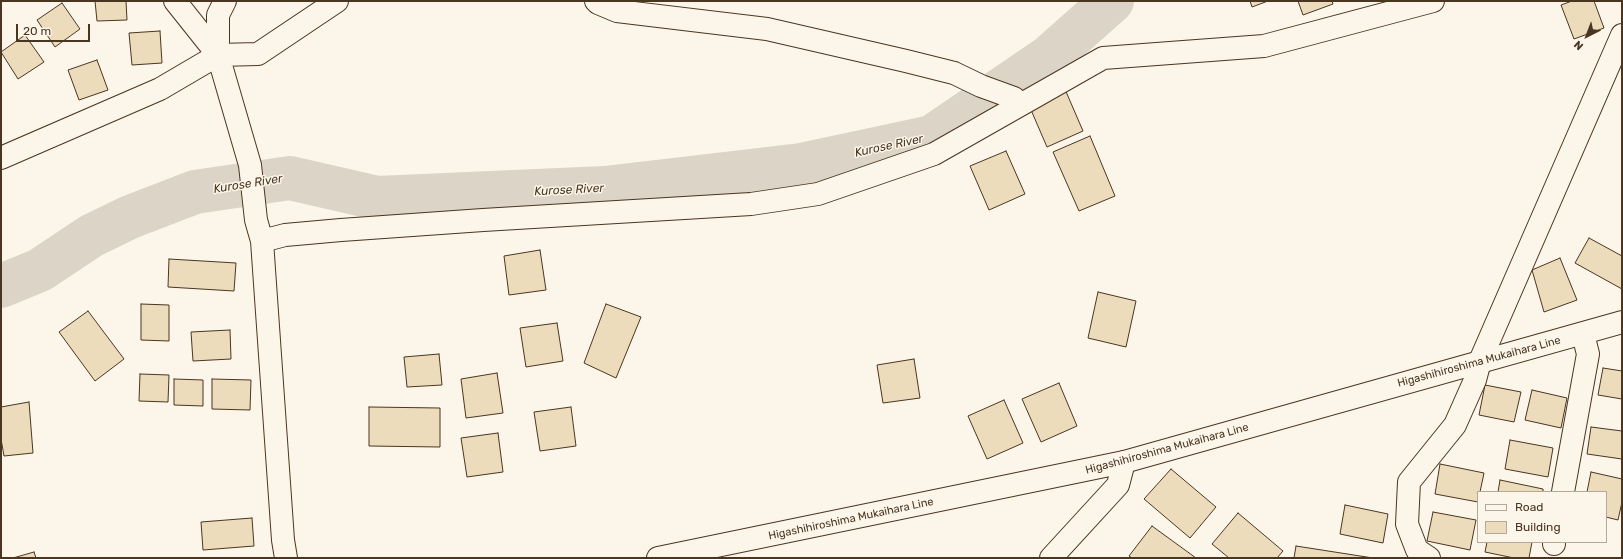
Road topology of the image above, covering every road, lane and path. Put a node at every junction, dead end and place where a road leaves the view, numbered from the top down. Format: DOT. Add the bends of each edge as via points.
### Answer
graph roads {
  1 [pos="175,1"];
  2 [pos="225,1"];
  3 [pos="337,1"];
  4 [pos="596,1"];
  5 [pos="1433,1"];
  6 [pos="1622,35"];
  7 [pos="218,55"];
  8 [pos="1017,101"];
  9 [pos="1,158"];
  10 [pos="262,241"];
  11 [pos="1622,322"];
  12 [pos="1583,334"];
  13 [pos="1480,361"];
  14 [pos="1124,462"];
  15 [pos="1563,491"];
  16 [pos="286,558"];
  17 [pos="658,558"];
  18 [pos="1051,558"];
  19 [pos="1429,558"];
  1 -- 7 [label="street"];
  2 -- 7 [label="street" via="218,15"];
  3 -- 7 [label="street" via="258,54"];
  4 -- 8 [label="street" via="617,10 767,29 947,71"];
  5 -- 8 [label="street" via="1264,46 1103,58"];
  6 -- 13 [label="street"];
  7 -- 9 [label="street" via="160,89"];
  7 -- 10 [label="street" via="250,165 256,220"];
  8 -- 10 [label="street" via="934,154 818,194 751,204 341,230 285,235"];
  10 -- 16 [label="street" via="282,532"];
  11 -- 12 [label="street, Higashihiroshima Mukaihara Line"];
  12 -- 13 [label="street, Higashihiroshima Mukaihara Line"];
  12 -- 15 [label="street" via="1588,354"];
  13 -- 14 [label="street, Higashihiroshima Mukaihara Line"];
  13 -- 19 [label="street" via="1456,425 1409,482 1407,524 1417,550"];
  14 -- 17 [label="street, Higashihiroshima Mukaihara Line"];
  14 -- 18 [label="street" via="1118,485"];
}
